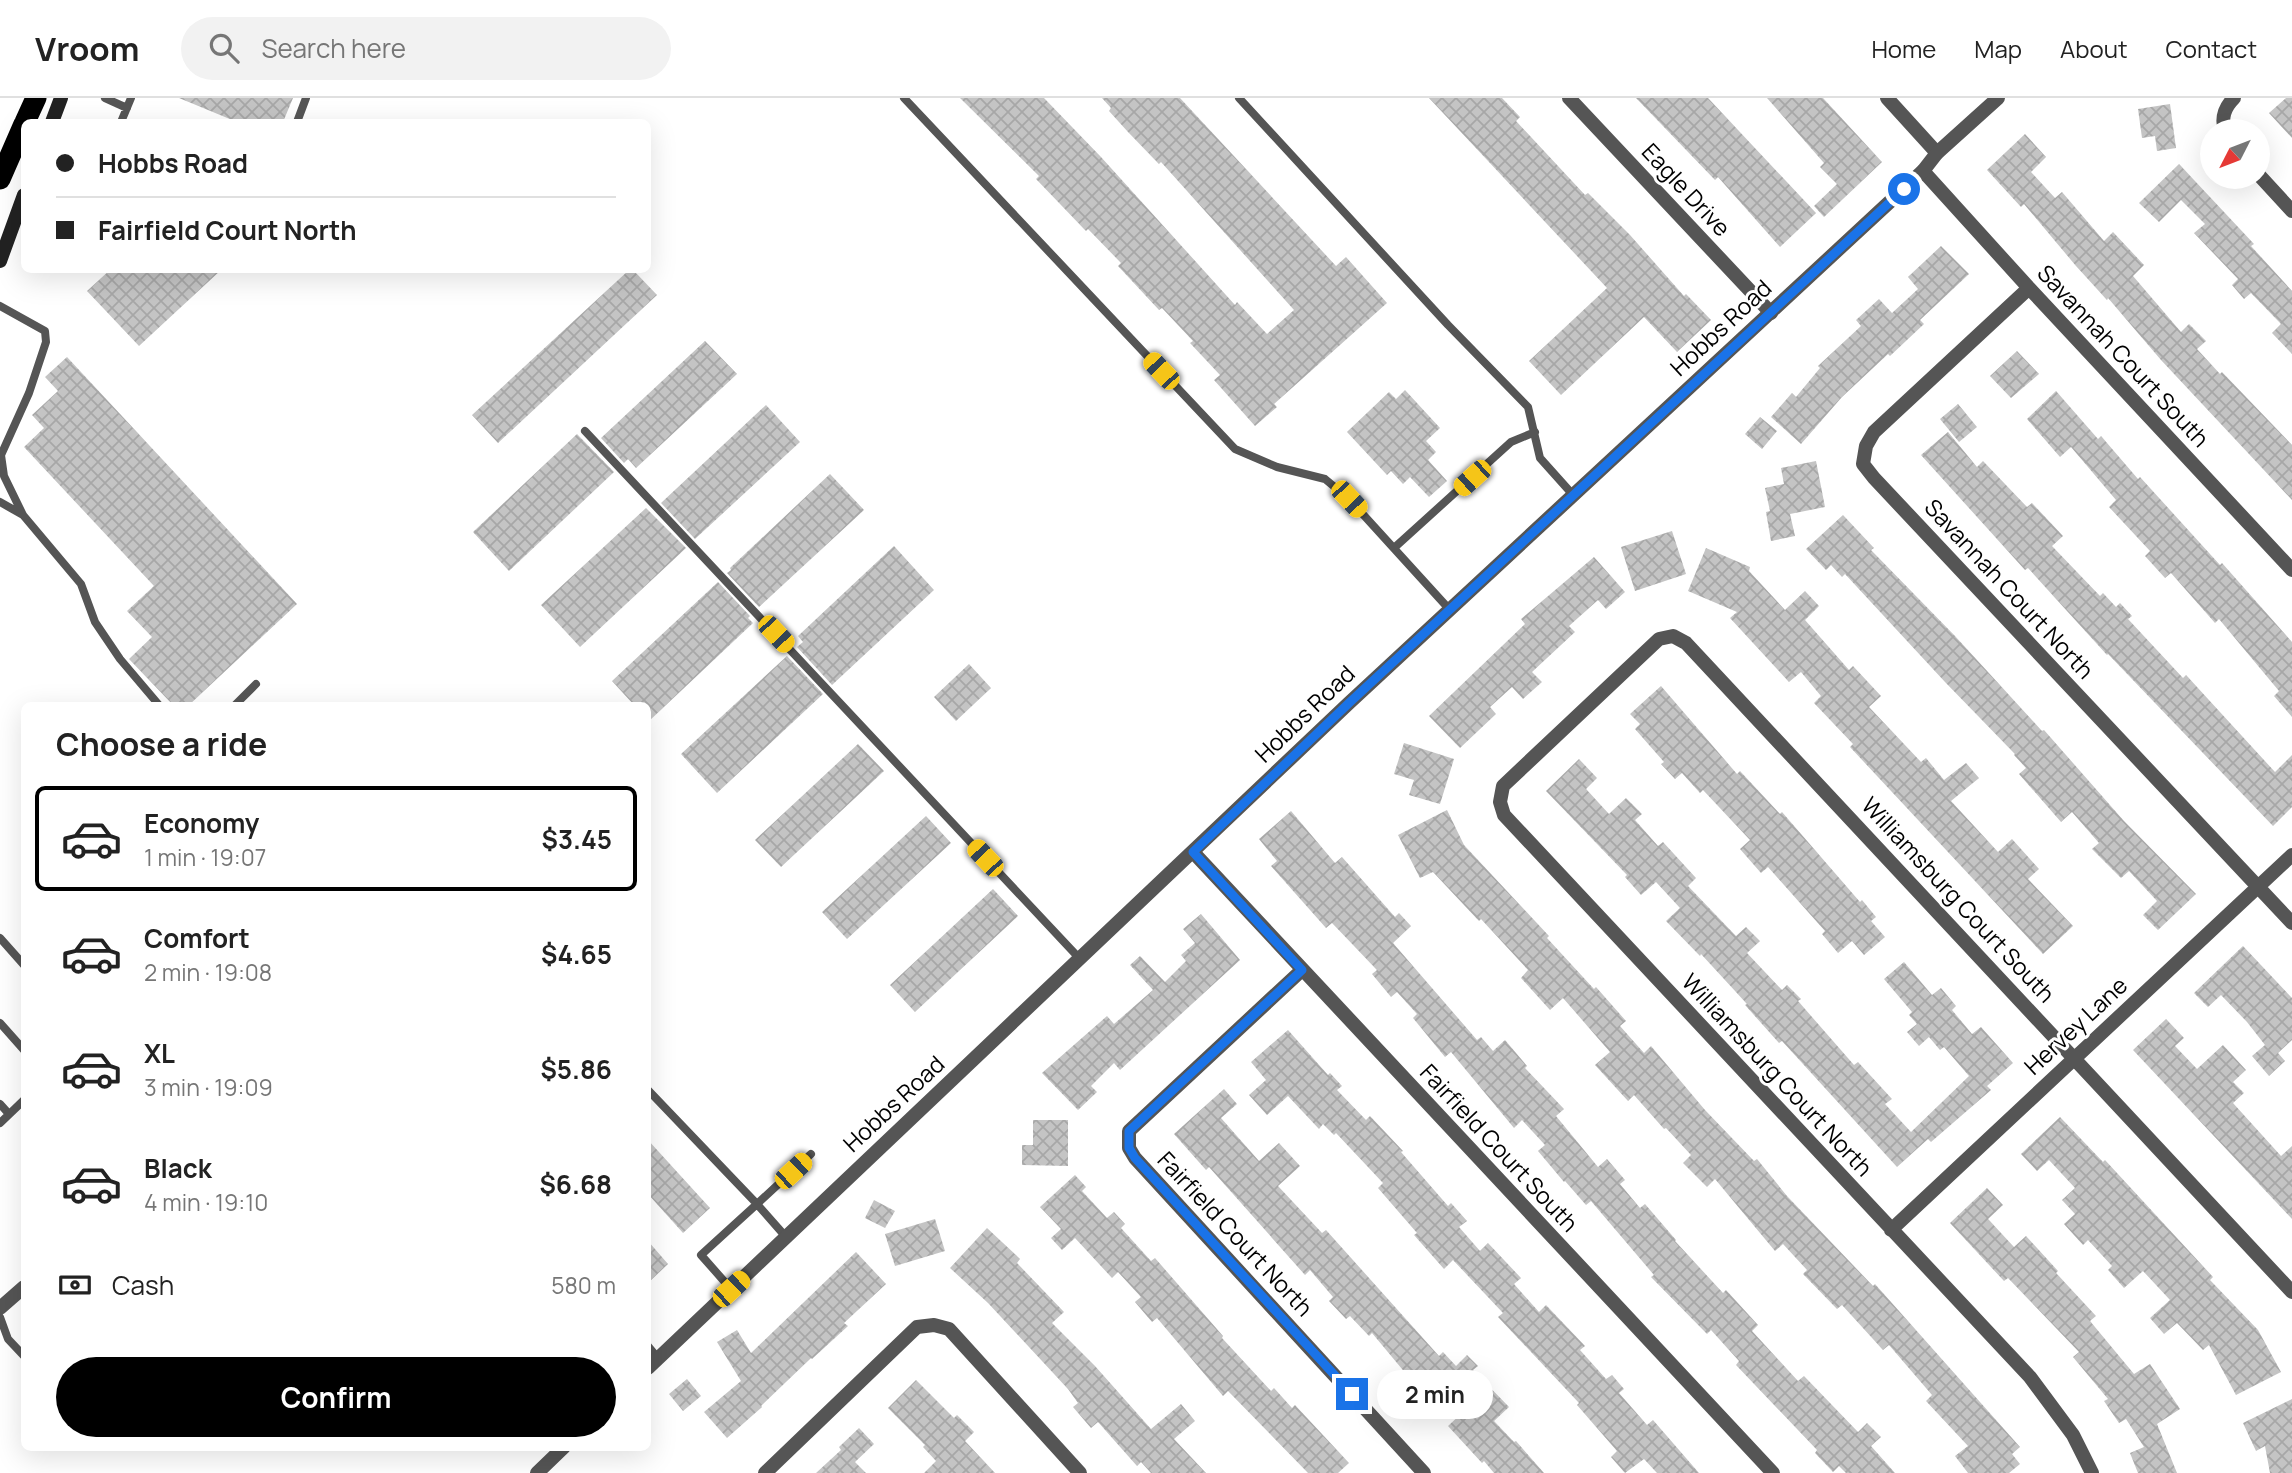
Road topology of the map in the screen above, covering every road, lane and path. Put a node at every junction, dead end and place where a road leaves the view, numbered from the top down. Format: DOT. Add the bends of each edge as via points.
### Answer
graph roads {
  1 [pos="36,98"];
  2 [pos="61,98"];
  3 [pos="105,98"];
  4 [pos="131,98"];
  5 [pos="306,98"];
  6 [pos="904,98"];
  7 [pos="1240,98"];
  8 [pos="1569,98"];
  9 [pos="1887,98"];
  10 [pos="1998,98"];
  11 [pos="2234,98"];
  12 [pos="127,108"];
  13 [pos="27,119"];
  14 [pos="53,119"];
  15 [pos="122,119"];
  16 [pos="298,119"];
  17 [pos="2223,119"];
  18 [pos="21,132"];
  19 [pos="1937,153"];
  20 [pos="1923,171"];
  21 [pos="0,179"];
  22 [pos="2270,187"];
  23 [pos="21,203"];
  24 [pos="2292,211"];
  25 [pos="0,261"];
  26 [pos="2029,288"];
  27 [pos="0,306"];
  28 [pos="1771,313"];
  29 [pos="585,431"];
  30 [pos="1535,432"];
  31 [pos="1574,496"];
  32 [pos="0,502"];
  33 [pos="23,515"];
  34 [pos="1394,548"];
  35 [pos="2292,570"];
  36 [pos="1450,610"];
  37 [pos="256,684"];
  38 [pos="156,702"];
  39 [pos="238,702"];
  40 [pos="1577,715"];
  41 [pos="1193,852"];
  42 [pos="2292,855"];
  43 [pos="2258,887"];
  44 [pos="2292,923"];
  45 [pos="0,938"];
  46 [pos="1080,959"];
  47 [pos="21,962"];
  48 [pos="1302,970"];
  49 [pos="0,1023"];
  50 [pos="21,1046"];
  51 [pos="2075,1058"];
  52 [pos="651,1093"];
  53 [pos="21,1103"];
  54 [pos="0,1104"];
  55 [pos="9,1114"];
  56 [pos="0,1123"];
  57 [pos="811,1154"];
  58 [pos="757,1204"];
  59 [pos="1891,1230"];
  60 [pos="786,1237"];
  61 [pos="731,1289"];
  62 [pos="21,1290"];
  63 [pos="2292,1292"];
  64 [pos="0,1308"];
  65 [pos="0,1317"];
  66 [pos="21,1353"];
  67 [pos="653,1363"];
  68 [pos="560,1451"];
  69 [pos="537,1473"];
  70 [pos="765,1473"];
  71 [pos="1080,1473"];
  72 [pos="1424,1473"];
  73 [pos="1773,1473"];
  74 [pos="2092,1473"];
  1 -- 13 [label="highway"];
  2 -- 14 [label="main road"];
  3 -- 12 [label="lane"];
  4 -- 12 [label="lane"];
  5 -- 16 [label="lane"];
  6 -- 34 [label="lane" via="1235,449 1277,467 1325,479"];
  7 -- 30 [label="lane" via="1528,407"];
  8 -- 28 [label="street, Eagle Drive"];
  9 -- 19 [label="street"];
  10 -- 19 [label="street, Hobbs Road"];
  11 -- 17 [label="street"];
  12 -- 15 [label="lane"];
  18 -- 21 [label="highway"];
  19 -- 20 [label="street, Hobbs Road"];
  20 -- 26 [label="street, Savannah Court South"];
  20 -- 28 [label="street, Hobbs Road"];
  22 -- 24 [label="street"];
  23 -- 25 [label="main road"];
  26 -- 35 [label="street, Savannah Court South"];
  26 -- 43 [label="street, Savannah Court North" via="1874,432 1863,464"];
  27 -- 33 [label="lane" via="44,331 47,342 1,455 4,476"];
  28 -- 31 [label="street, Hobbs Road"];
  29 -- 46 [label="lane"];
  30 -- 31 [label="lane" via="1540,458"];
  30 -- 34 [label="lane" via="1511,442"];
  31 -- 36 [label="street, Hobbs Road"];
  32 -- 33 [label="lane"];
  33 -- 38 [label="lane" via="81,584 95,622"];
  34 -- 36 [label="lane"];
  36 -- 41 [label="street, Hobbs Road"];
  37 -- 39 [label="lane"];
  40 -- 51 [label="street, Williamsburg Court South" via="1659,639 1673,636 1686,643"];
  40 -- 59 [label="street, Williamsburg Court North" via="1503,786 1500,802 1504,815"];
  41 -- 46 [label="street, Hobbs Road"];
  41 -- 48 [label="street, Fairfield Court South"];
  42 -- 43 [label="street, Hervey Lane"];
  43 -- 44 [label="street, Savannah Court North"];
  43 -- 51 [label="street, Hervey Lane"];
  45 -- 47 [label="lane"];
  46 -- 60 [label="street, Hobbs Road"];
  48 -- 72 [label="street, Fairfield Court North" via="1129,1131 1129,1148"];
  48 -- 73 [label="street, Fairfield Court South"];
  49 -- 50 [label="lane"];
  51 -- 59 [label="street, Hervey Lane"];
  51 -- 63 [label="street, Williamsburg Court South"];
  52 -- 58 [label="lane"];
  53 -- 55 [label="lane"];
  54 -- 55 [label="lane"];
  55 -- 56 [label="lane"];
  57 -- 58 [label="lane"];
  58 -- 60 [label="lane"];
  58 -- 61 [label="lane" via="701,1255"];
  59 -- 74 [label="street, Williamsburg Court North" via="2030,1377 2073,1435"];
  60 -- 61 [label="street, Hobbs Road"];
  61 -- 67 [label="street, Hobbs Road"];
  62 -- 64 [label="street"];
  65 -- 66 [label="lane" via="8,1339"];
  68 -- 69 [label="street"];
  70 -- 71 [label="street" via="916,1327 934,1325 949,1329"];
}
